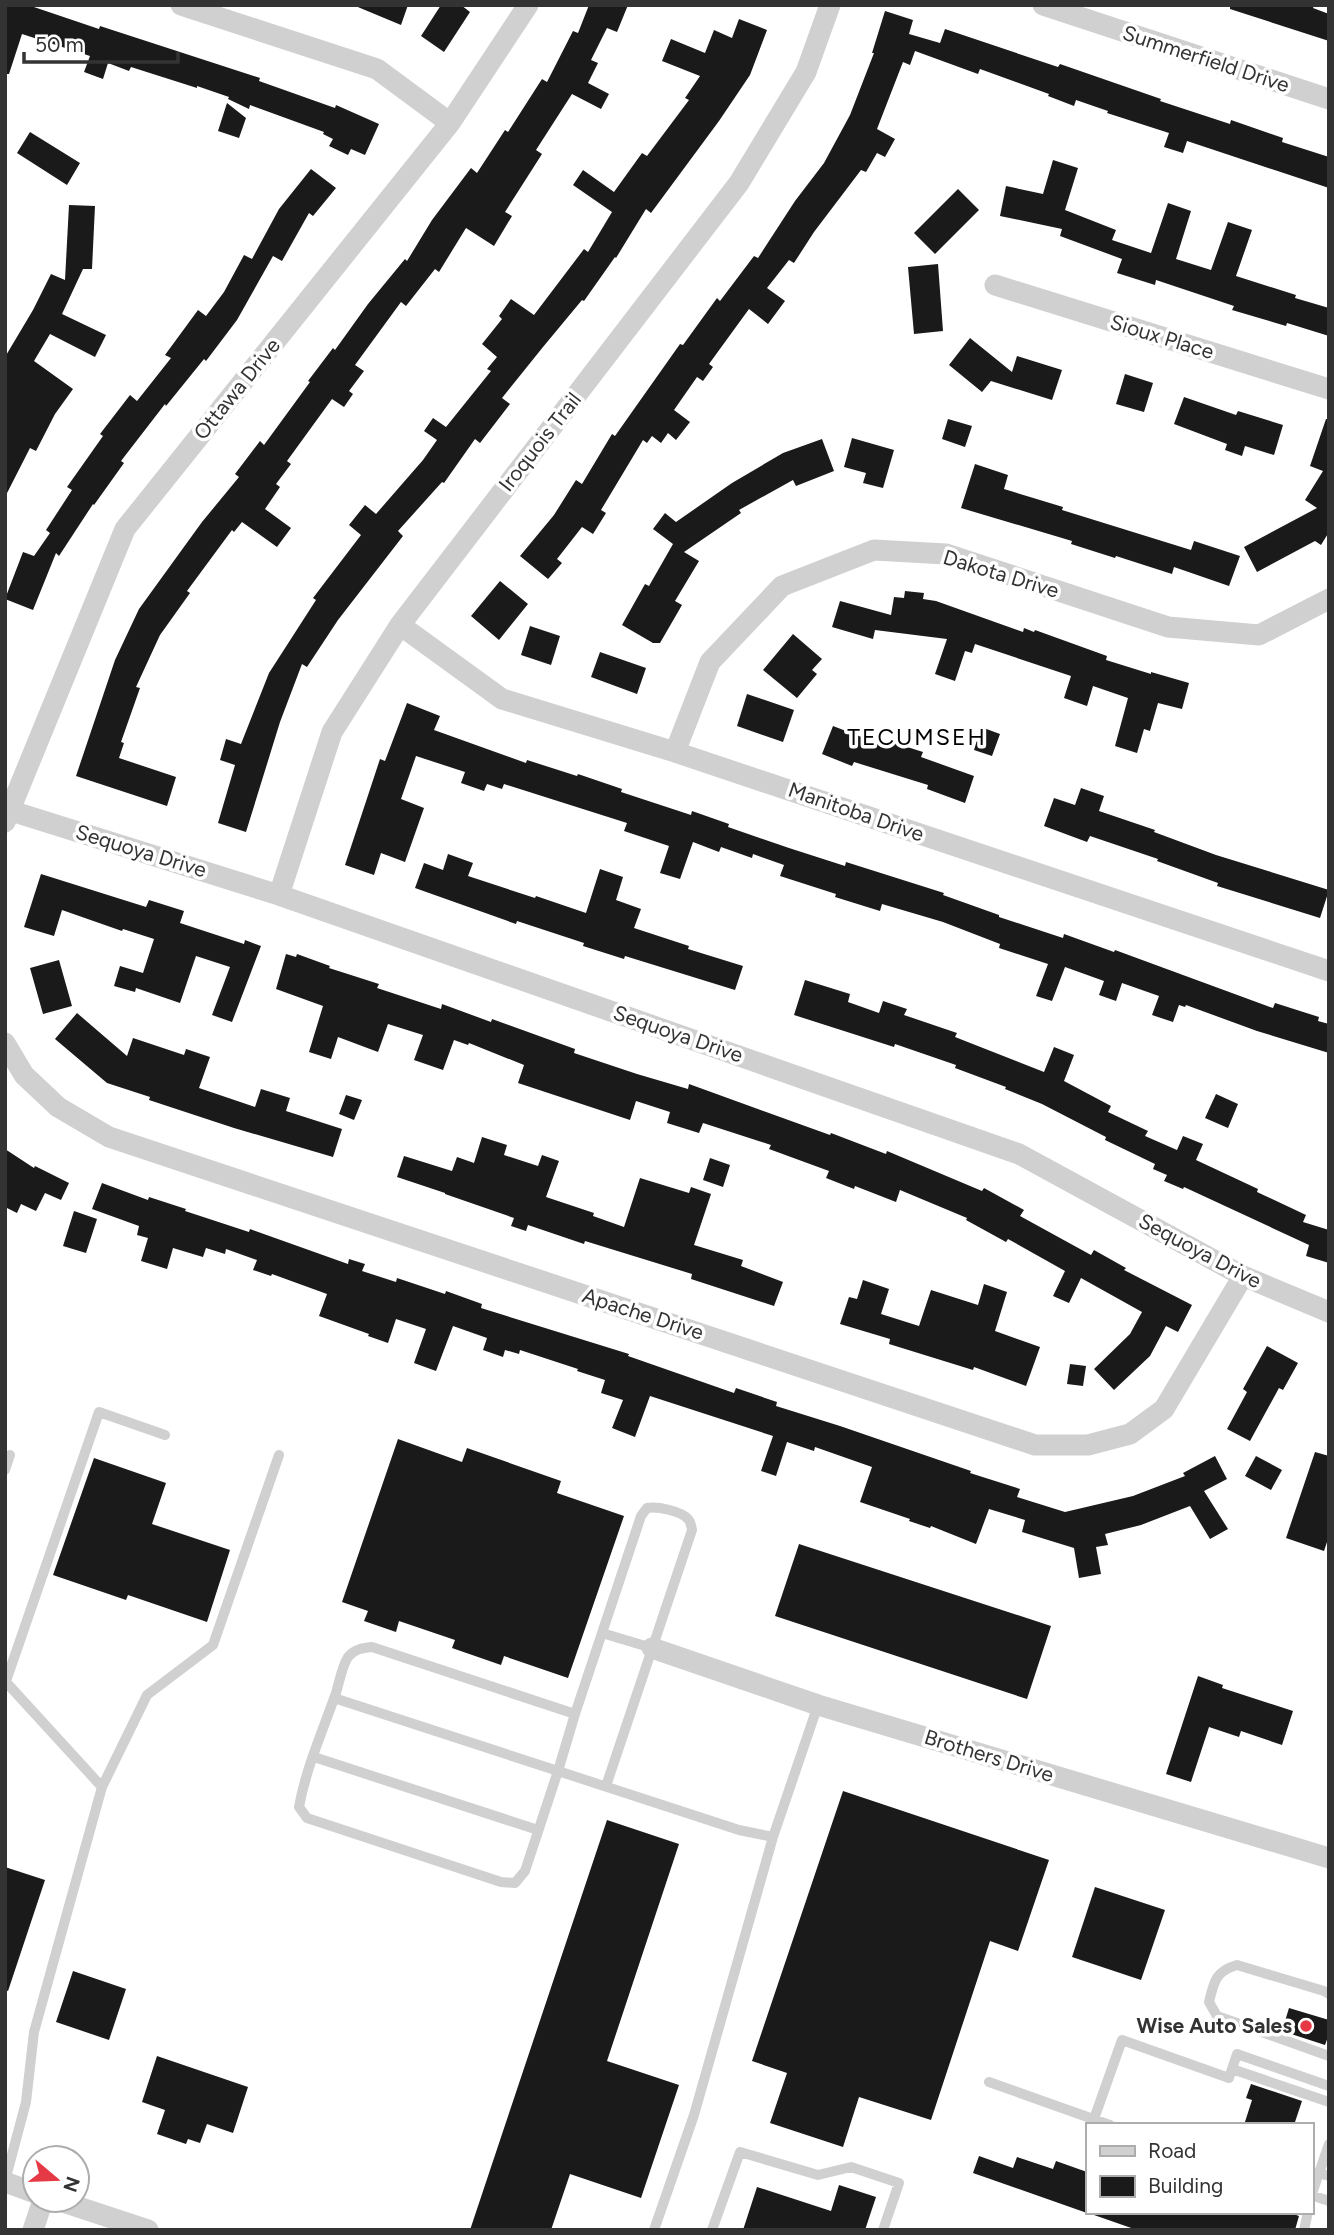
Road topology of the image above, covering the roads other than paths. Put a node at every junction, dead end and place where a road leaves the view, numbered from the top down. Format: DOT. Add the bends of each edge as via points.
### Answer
graph roads {
  1 [pos="181,5"];
  2 [pos="528,5"];
  3 [pos="830,5"];
  4 [pos="1043,5"];
  5 [pos="1329,99"];
  6 [pos="450,123"];
  7 [pos="995,285"];
  8 [pos="1329,389"];
  9 [pos="1329,599"];
  10 [pos="400,625"];
  11 [pos="675,752"];
  12 [pos="7,814"];
  13 [pos="279,895"];
  14 [pos="1329,971"];
  15 [pos="5,1043"];
  16 [pos="1242,1276"];
  17 [pos="1329,1312"];
  18 [pos="165,1435"];
  19 [pos="10,1455"];
  20 [pos="279,1455"];
  21 [pos="5,1470"];
  22 [pos="602,1633"];
  23 [pos="652,1648"];
  24 [pos="6,1681"];
  25 [pos="334,1698"];
  26 [pos="818,1705"];
  27 [pos="575,1714"];
  28 [pos="314,1757"];
  29 [pos="558,1771"];
  30 [pos="606,1786"];
  31 [pos="102,1787"];
  32 [pos="538,1830"];
  33 [pos="773,1837"];
  34 [pos="1329,1858"];
  35 [pos="1329,1994"];
  36 [pos="1329,2056"];
  37 [pos="1232,2069"];
  38 [pos="989,2082"];
  39 [pos="1329,2086"];
  40 [pos="1329,2102"];
  41 [pos="1094,2119"];
  42 [pos="1105,2123"];
  43 [pos="1329,2144"];
  44 [pos="1324,2174"];
  45 [pos="5,2182"];
  46 [pos="1313,2193"];
  47 [pos="91,2211"];
  48 [pos="148,2230"];
  49 [pos="654,2230"];
  50 [pos="712,2230"];
  51 [pos="883,2230"];
  1 -- 6 [label="street" via="377,69"];
  2 -- 6 [label="street, Ottawa Drive"];
  3 -- 10 [label="street, Iroquois Trail" via="806,72 739,183"];
  4 -- 5 [label="street, Summerfield Drive"];
  6 -- 12 [label="street, Ottawa Drive" via="125,529"];
  7 -- 8 [label="street, Sioux Place"];
  9 -- 11 [label="street, Dakota Drive" via="1259,635 1168,627 946,554 874,550 782,586 710,662"];
  10 -- 11 [label="street, Manitoba Drive" via="502,699"];
  10 -- 13 [label="street, Iroquois Trail" via="332,732"];
  11 -- 14 [label="street, Manitoba Drive"];
  12 -- 13 [label="street, Sequoya Drive"];
  13 -- 16 [label="street, Sequoya Drive" via="1019,1154"];
  15 -- 16 [label="street, Apache Drive" via="24,1075 58,1107 109,1137 1035,1445 1088,1445 1130,1434 1164,1409"];
  16 -- 17 [label="street, Sequoya Drive"];
  18 -- 24 [label="lane" via="99,1412"];
  19 -- 21 [label="lane"];
  20 -- 31 [label="lane" via="213,1645 147,1695"];
  22 -- 23 [label="lane"];
  22 -- 23 [label="lane" via="641,1516 647,1508 657,1506 685,1516 692,1530"];
  22 -- 27 [label="lane"];
  23 -- 26 [label="street, Brothers Drive"];
  23 -- 30 [label="lane"];
  24 -- 31 [label="lane"];
  25 -- 27 [label="lane" via="348,1658 359,1649 372,1647"];
  25 -- 28 [label="lane"];
  25 -- 29 [label="lane"];
  26 -- 33 [label="lane"];
  26 -- 34 [label="street, Brothers Drive"];
  27 -- 29 [label="lane"];
  28 -- 32 [label="lane"];
  28 -- 32 [label="lane" via="299,1807 307,1818 501,1882 515,1884 525,1871"];
  29 -- 30 [label="lane"];
  29 -- 32 [label="lane"];
  30 -- 33 [label="lane"];
  31 -- 45 [label="lane" via="34,2032 26,2102"];
  33 -- 49 [label="lane" via="694,2115"];
  35 -- 36 [label="lane" via="1237,1965 1224,1969 1213,1982 1209,2002 1217,2016"];
  37 -- 39 [label="lane" via="1237,2054"];
  37 -- 40 [label="lane"];
  37 -- 41 [label="lane" via="1228,2078 1122,2040"];
  38 -- 41 [label="lane"];
  41 -- 42 [label="lane"];
  43 -- 44 [label="lane"];
  44 -- 46 [label="lane"];
  47 -- 48 [label="street"];
  50 -- 51 [label="lane" via="740,2152 818,2175 851,2167 899,2183"];
}
